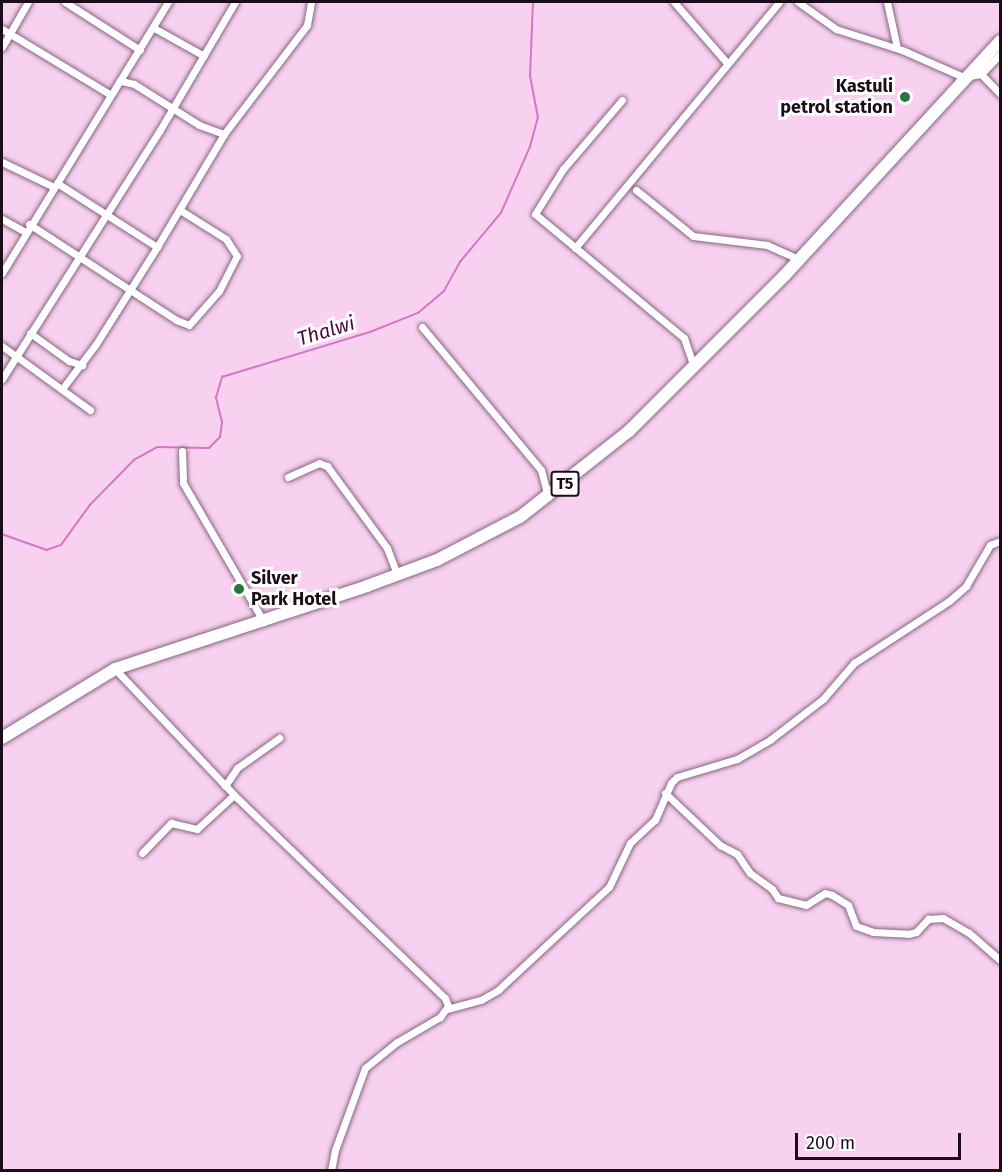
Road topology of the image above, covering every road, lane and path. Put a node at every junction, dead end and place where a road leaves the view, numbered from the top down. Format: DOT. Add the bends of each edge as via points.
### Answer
graph roads {
  1 [pos="28,2"];
  2 [pos="65,2"];
  3 [pos="168,2"];
  4 [pos="311,2"];
  5 [pos="674,2"];
  6 [pos="779,2"];
  7 [pos="798,2"];
  8 [pos="887,2"];
  9 [pos="231,3"];
  10 [pos="154,28"];
  11 [pos="2,29"];
  12 [pos="9,34"];
  13 [pos="1000,41"];
  14 [pos="2,47"];
  15 [pos="897,48"];
  16 [pos="140,50"];
  17 [pos="1000,54"];
  18 [pos="204,56"];
  19 [pos="727,63"];
  20 [pos="981,74"];
  21 [pos="121,81"];
  22 [pos="962,81"];
  23 [pos="1000,94"];
  24 [pos="111,95"];
  25 [pos="622,100"];
  26 [pos="171,107"];
  27 [pos="224,134"];
  28 [pos="2,162"];
  29 [pos="55,185"];
  30 [pos="636,190"];
  31 [pos="180,210"];
  32 [pos="105,213"];
  33 [pos="2,219"];
  34 [pos="29,224"];
  35 [pos="25,232"];
  36 [pos="156,247"];
  37 [pos="575,248"];
  38 [pos="76,256"];
  39 [pos="799,259"];
  40 [pos="2,273"];
  41 [pos="129,288"];
  42 [pos="422,327"];
  43 [pos="30,333"];
  44 [pos="2,346"];
  45 [pos="15,357"];
  46 [pos="693,364"];
  47 [pos="82,365"];
  48 [pos="2,379"];
  49 [pos="62,389"];
  50 [pos="90,410"];
  51 [pos="182,451"];
  52 [pos="288,477"];
  53 [pos="548,497"];
  54 [pos="1000,541"];
  55 [pos="396,574"];
  56 [pos="264,621"];
  57 [pos="115,669"];
  58 [pos="2,738"];
  59 [pos="279,738"];
  60 [pos="225,786"];
  61 [pos="665,794"];
  62 [pos="234,795"];
  63 [pos="142,853"];
  64 [pos="1000,960"];
  65 [pos="447,1009"];
  66 [pos="331,1170"];
  1 -- 12 [label="street"];
  2 -- 16 [label="street"];
  3 -- 10 [label="street"];
  4 -- 27 [label="street" via="303,31"];
  5 -- 19 [label="street"];
  6 -- 19 [label="street"];
  7 -- 15 [label="street" via="836,29"];
  8 -- 15 [label="street"];
  9 -- 18 [label="street"];
  10 -- 16 [label="street"];
  10 -- 18 [label="street"];
  11 -- 12 [label="street"];
  12 -- 14 [label="street"];
  12 -- 24 [label="street"];
  13 -- 22 [label="highway, T5"];
  15 -- 22 [label="street" via="961,76"];
  16 -- 21 [label="street"];
  17 -- 20 [label="street"];
  18 -- 26 [label="street"];
  19 -- 37 [label="street"];
  20 -- 22 [label="street"];
  20 -- 23 [label="street"];
  21 -- 24 [label="street"];
  21 -- 26 [label="street" via="134,84"];
  22 -- 39 [label="highway, T5"];
  24 -- 29 [label="street"];
  25 -- 37 [label="street" via="563,169 535,211 541,221"];
  26 -- 27 [label="street"];
  26 -- 32 [label="street"];
  27 -- 31 [label="street"];
  28 -- 29 [label="street"];
  29 -- 32 [label="street"];
  29 -- 34 [label="street"];
  30 -- 39 [label="street" via="693,236 767,245"];
  31 -- 36 [label="street"];
  31 -- 41 [label="street" via="232,246 237,256 229,276 189,325"];
  32 -- 36 [label="street"];
  32 -- 38 [label="street"];
  33 -- 35 [label="street"];
  34 -- 35 [label="street"];
  34 -- 38 [label="street"];
  35 -- 40 [label="street"];
  36 -- 41 [label="street"];
  37 -- 46 [label="street" via="684,338"];
  38 -- 41 [label="street"];
  38 -- 43 [label="street"];
  39 -- 46 [label="highway, T5"];
  41 -- 47 [label="street"];
  42 -- 53 [label="street" via="541,470"];
  43 -- 45 [label="street"];
  43 -- 47 [label="street" via="69,361"];
  44 -- 45 [label="street"];
  45 -- 48 [label="street"];
  45 -- 49 [label="street"];
  46 -- 53 [label="highway, T5" via="629,431"];
  47 -- 49 [label="street"];
  49 -- 50 [label="street"];
  51 -- 56 [label="street" via="183,483"];
  52 -- 55 [label="street" via="320,464 327,466 387,548"];
  53 -- 55 [label="highway, T5" via="437,560"];
  54 -- 61 [label="street" via="990,545 966,586 949,601 854,663 823,699 787,728 737,759 677,777"];
  55 -- 56 [label="highway, T5"];
  56 -- 57 [label="highway, T5"];
  57 -- 58 [label="highway, T5"];
  57 -- 60 [label="street"];
  59 -- 60 [label="street" via="237,768"];
  60 -- 62 [label="street"];
  61 -- 64 [label="street" via="720,845 737,854 756,879 778,898 806,905 825,893 832,895 848,905 856,926 873,932 908,934 916,932 928,919 944,918 974,936"];
  61 -- 65 [label="street" via="655,820 630,843 609,887 498,990 481,1000"];
  62 -- 63 [label="street" via="198,829 171,824"];
  62 -- 65 [label="street" via="445,998"];
  65 -- 66 [label="street" via="435,1021 370,1061"];
}
